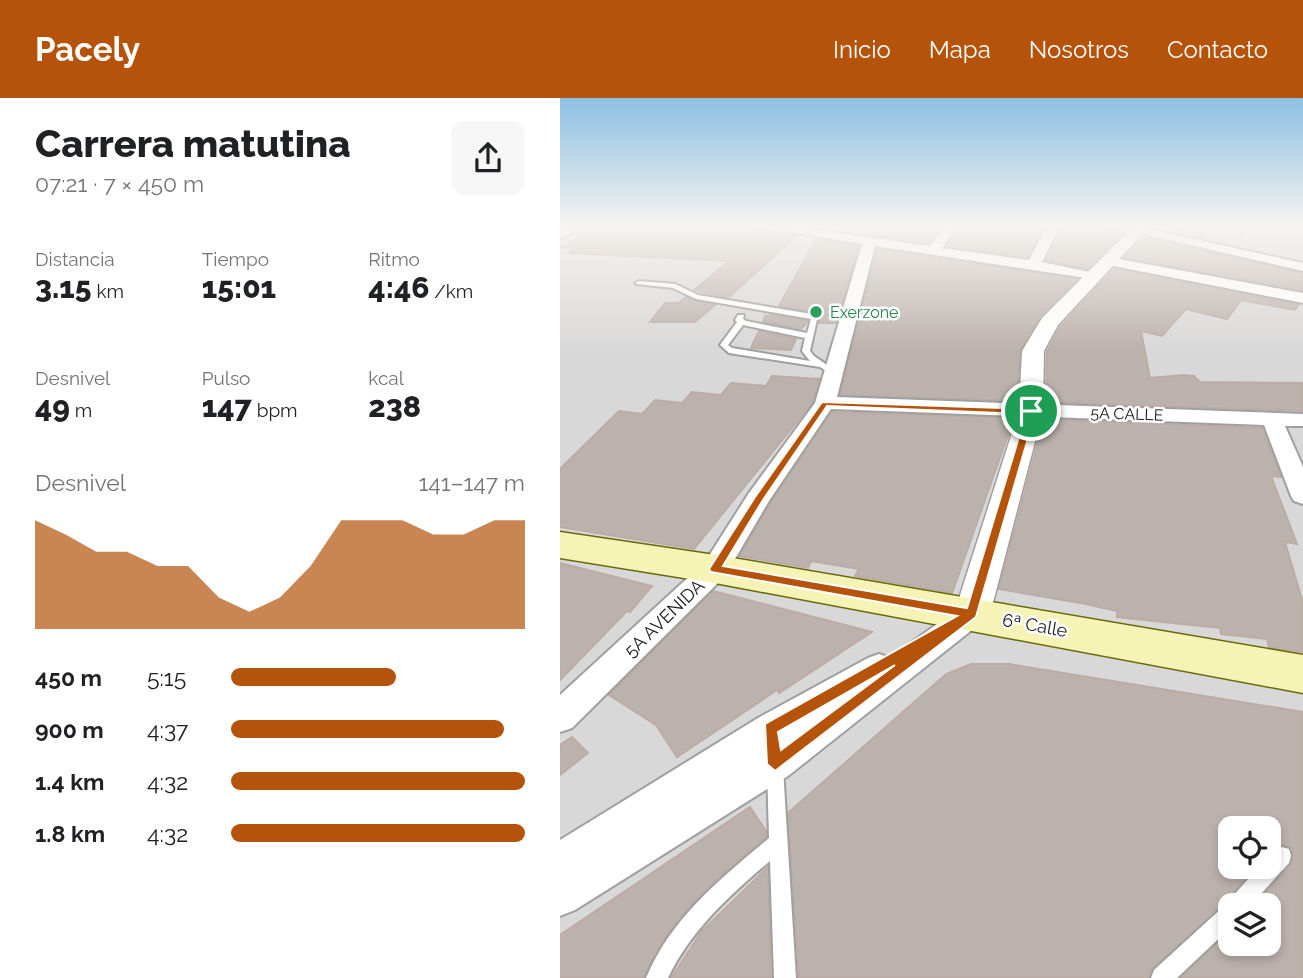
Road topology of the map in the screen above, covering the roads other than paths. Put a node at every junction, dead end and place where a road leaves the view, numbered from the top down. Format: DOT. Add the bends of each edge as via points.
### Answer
graph roads {
  1 [pos="853,267"];
  2 [pos="1068,267"];
  3 [pos="1101,269"];
  4 [pos="639,283"];
  5 [pos="1303,298"];
  6 [pos="747,306"];
  7 [pos="741,322"];
  8 [pos="810,336"];
  9 [pos="826,368"];
  10 [pos="825,403"];
  11 [pos="1031,411"];
  12 [pos="1272,419"];
  13 [pos="1303,420"];
  14 [pos="1303,496"];
  15 [pos="560,545"];
  16 [pos="715,569"];
  17 [pos="972,614"];
  18 [pos="1303,674"];
  19 [pos="560,717"];
  20 [pos="770,729"];
  21 [pos="775,764"];
  22 [pos="776,844"];
  23 [pos="1282,856"];
  24 [pos="560,863"];
  25 [pos="1249,893"];
  26 [pos="560,895"];
  27 [pos="1218,925"];
  28 [pos="657,978"];
  29 [pos="785,978"];
  30 [pos="1162,978"];
  1 -- 9 [label="street, 5A AVENIDA"];
  2 -- 3 [label="street"];
  3 -- 5 [label="street"];
  3 -- 11 [label="street" via="1049,322 1033,351"];
  4 -- 6 [label="lane" via="675,286 696,297"];
  6 -- 7 [label="lane"];
  6 -- 8 [label="lane" via="815,317"];
  7 -- 8 [label="lane"];
  7 -- 9 [label="lane" via="724,345 729,350"];
  8 -- 9 [label="lane" via="806,351"];
  9 -- 10 [label="street, 5A AVENIDA"];
  10 -- 11 [label="street, 5A CALLE"];
  10 -- 16 [label="street, 5A AVENIDA"];
  11 -- 12 [label="street, 5A CALLE"];
  11 -- 17 [label="street"];
  12 -- 13 [label="street, 5A CALLE"];
  12 -- 14 [label="street"];
  15 -- 16 [label="main road, 6ª Calle"];
  16 -- 17 [label="main road, 6ª Calle"];
  16 -- 19 [label="street, 5A AVENIDA"];
  17 -- 18 [label="main road, 6ª Calle"];
  17 -- 20 [label="street"];
  17 -- 21 [label="street"];
  20 -- 21 [label="lane"];
  20 -- 24 [label="street"];
  21 -- 22 [label="lane"];
  21 -- 26 [label="street"];
  22 -- 28 [label="lane" via="712,899 669,950"];
  22 -- 29 [label="lane"];
  23 -- 25 [label="lane"];
  27 -- 30 [label="lane"];
}
